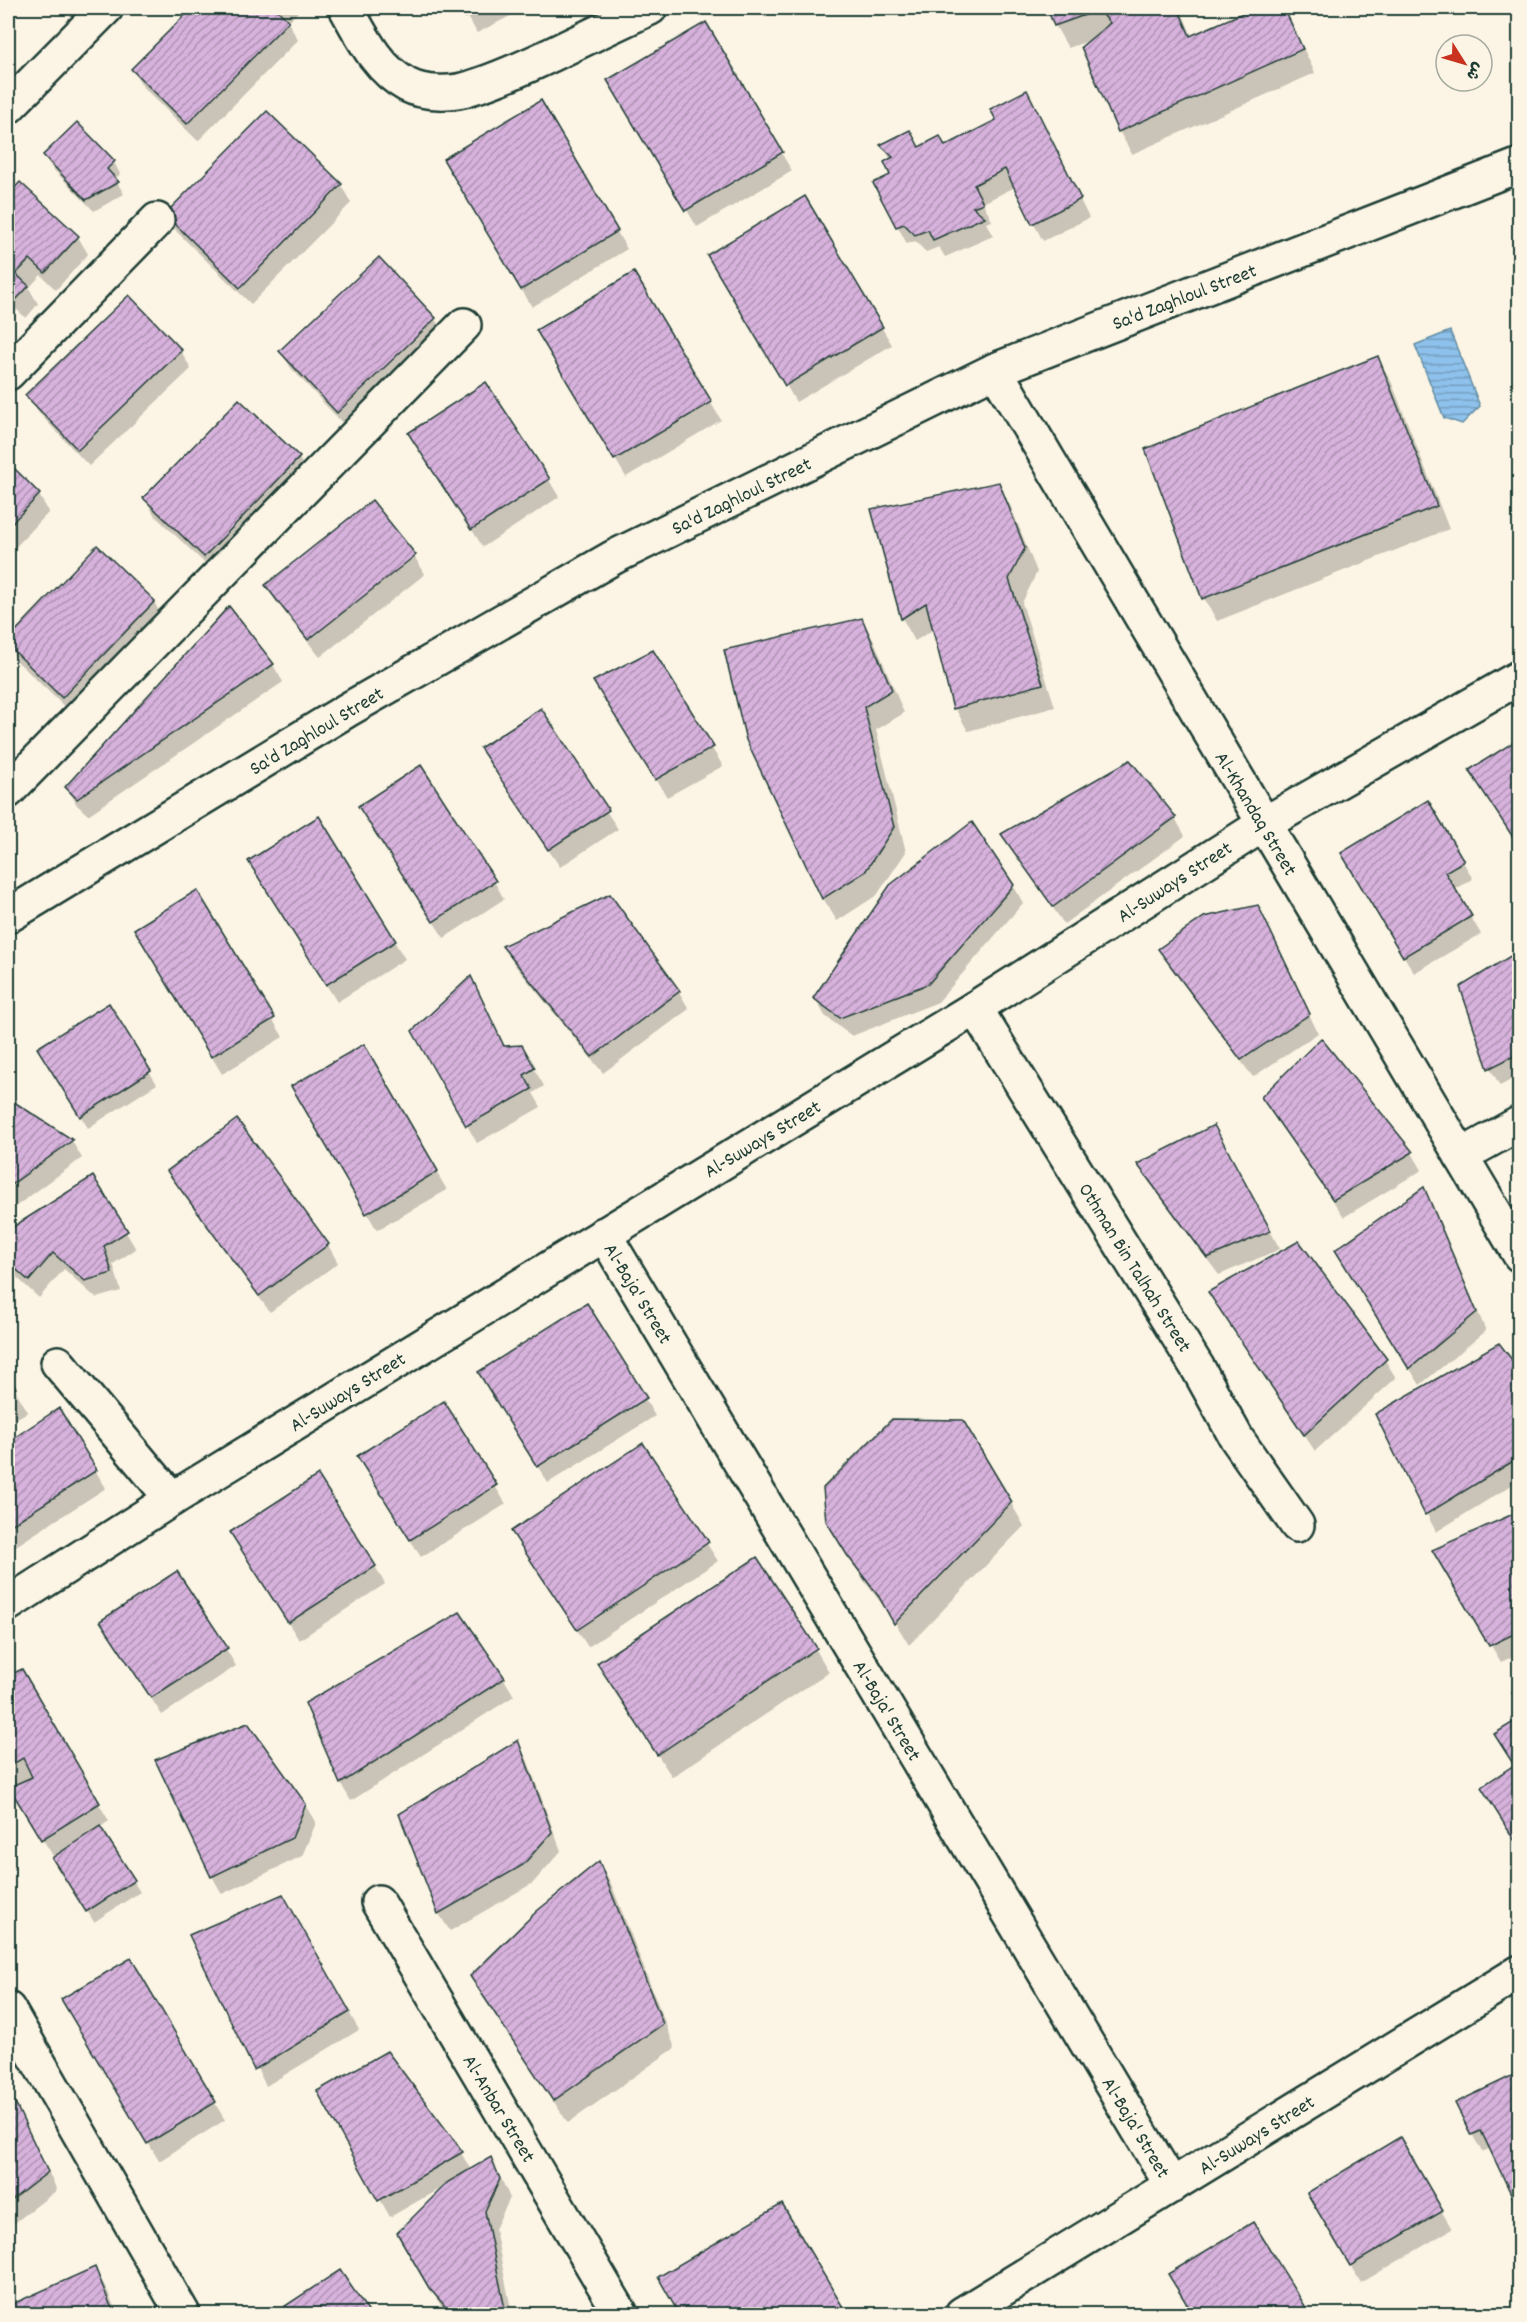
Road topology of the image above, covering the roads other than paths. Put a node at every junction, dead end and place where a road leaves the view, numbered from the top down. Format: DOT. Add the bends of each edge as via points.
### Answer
graph roads {
  1 [pos="106,8"];
  2 [pos="346,8"];
  3 [pos="650,8"];
  4 [pos="8,107"];
  5 [pos="1520,165"];
  6 [pos="158,220"];
  7 [pos="464,325"];
  8 [pos="995,370"];
  9 [pos="8,373"];
  10 [pos="1520,677"];
  11 [pos="8,791"];
  12 [pos="1264,824"];
  13 [pos="8,916"];
  14 [pos="975,1008"];
  15 [pos="1520,1123"];
  16 [pos="1461,1156"];
  17 [pos="604,1233"];
  18 [pos="1520,1255"];
  19 [pos="58,1363"];
  20 [pos="172,1499"];
  21 [pos="1297,1525"];
  22 [pos="8,1604"];
  23 [pos="378,1902"];
  24 [pos="1520,1972"];
  25 [pos="8,2009"];
  26 [pos="1172,2186"];
  27 [pos="183,2314"];
  28 [pos="621,2314"];
  29 [pos="962,2314"];
  1 -- 4 [label="street"];
  2 -- 3 [label="street" via="374,56 388,71 408,86 424,91 468,89 486,83"];
  5 -- 8 [label="street, Sa'd Zaghloul Street"];
  6 -- 9 [label="street"];
  7 -- 11 [label="street"];
  8 -- 12 [label="street, Al-Khandaq Street"];
  8 -- 13 [label="street, Sa'd Zaghloul Street" via="614,557 349,709"];
  10 -- 12 [label="street, Al-Suways Street"];
  12 -- 14 [label="street, Al-Suways Street"];
  12 -- 16 [label="street, Al-Khandaq Street"];
  14 -- 17 [label="street, Al-Suways Street"];
  14 -- 21 [label="street, Othman Bin Talhah Street" via="1199,1370 1237,1439"];
  15 -- 16 [label="street"];
  16 -- 18 [label="street, Al-Khandaq Street"];
  17 -- 20 [label="street, Al-Suways Street"];
  17 -- 26 [label="street, Al-Baja' Street"];
  19 -- 20 [label="street"];
  20 -- 22 [label="street, Al-Suways Street"];
  23 -- 28 [label="street, Al-Anbar Street"];
  24 -- 26 [label="street, Al-Suways Street"];
  25 -- 27 [label="street"];
  26 -- 29 [label="street, Al-Suways Street"];
}
